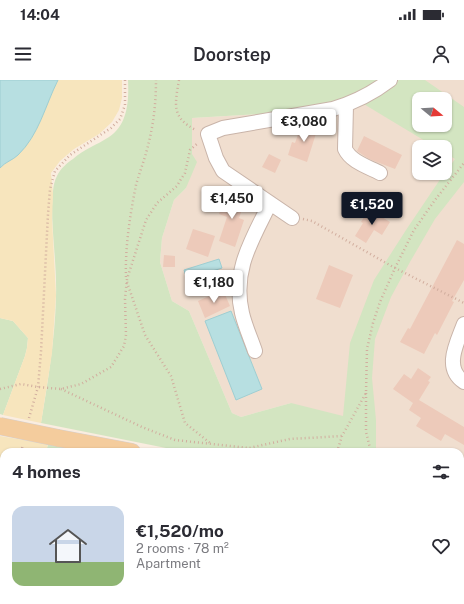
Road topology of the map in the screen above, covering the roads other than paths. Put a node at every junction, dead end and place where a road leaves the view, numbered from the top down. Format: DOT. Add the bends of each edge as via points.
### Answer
graph roads {
  1 [pos="390,80"];
  2 [pos="346,105"];
  3 [pos="380,173"];
  4 [pos="270,203"];
  5 [pos="296,218"];
  6 [pos="464,324"];
  7 [pos="255,351"];
  8 [pos="464,382"];
  9 [pos="0,426"];
  10 [pos="111,448"];
  1 -- 2 [label="street"];
  2 -- 3 [label="street" via="348,154 352,159"];
  2 -- 4 [label="street" via="316,113 223,128 208,134 223,171"];
  4 -- 5 [label="street"];
  4 -- 7 [label="street" via="241,269 239,291 242,313"];
  6 -- 8 [label="street" via="452,364 457,376"];
  9 -- 10 [label="main road, bridge"];
}
